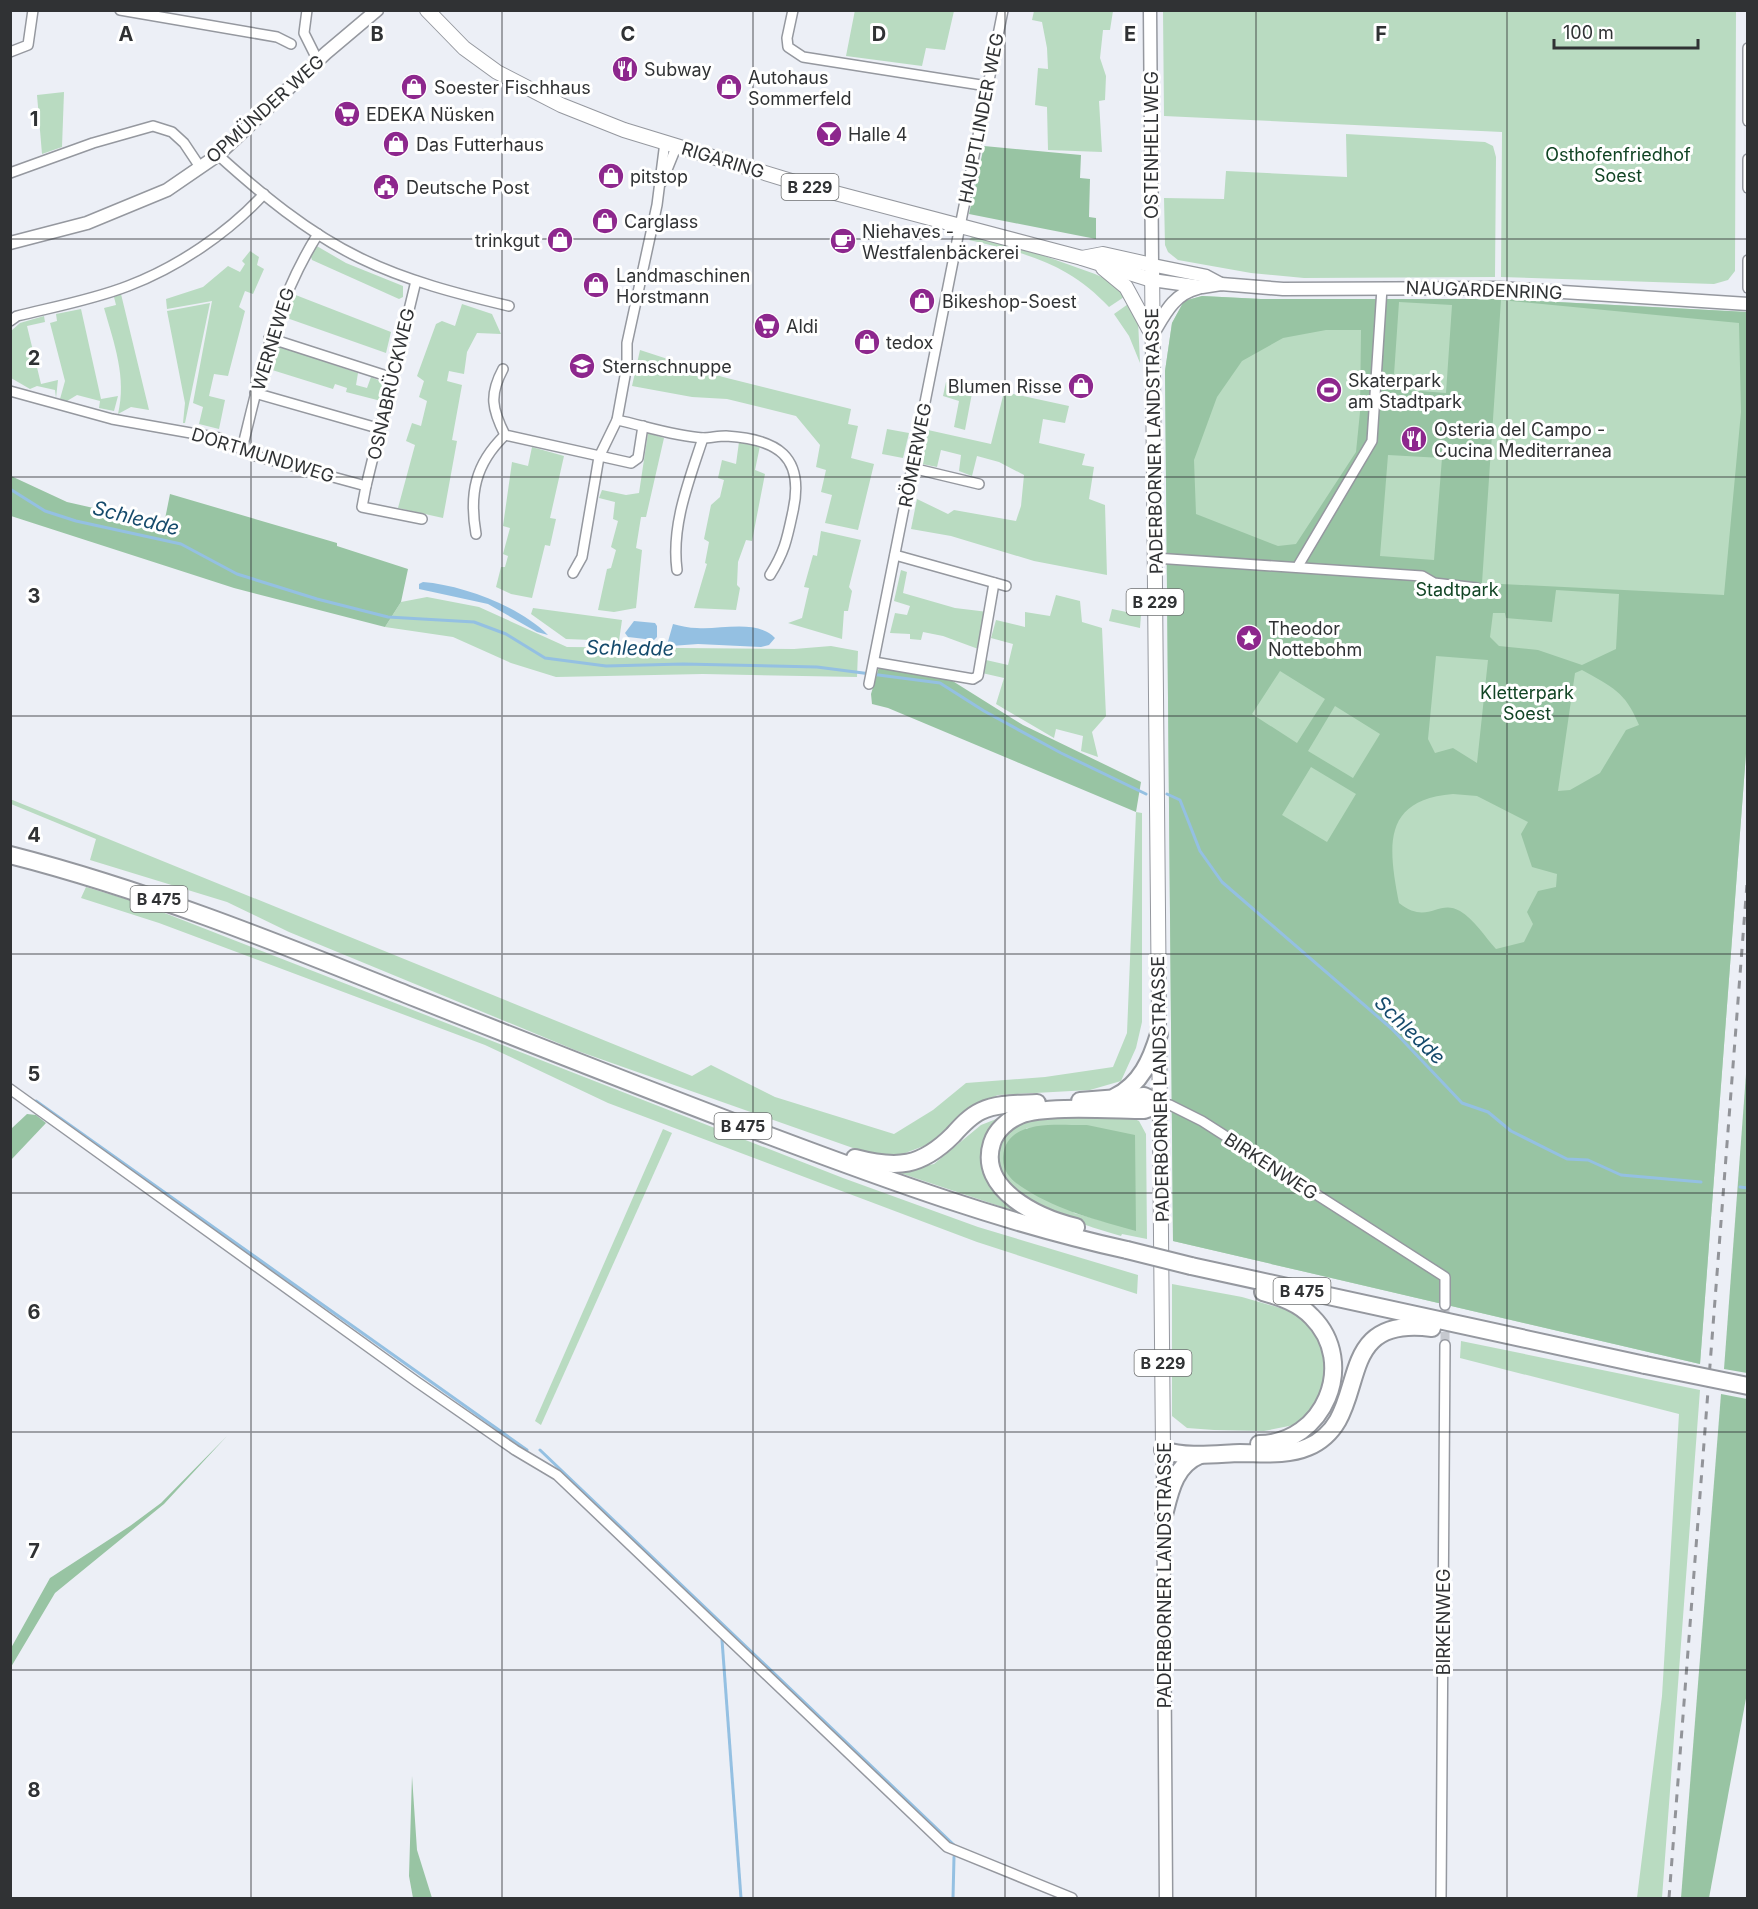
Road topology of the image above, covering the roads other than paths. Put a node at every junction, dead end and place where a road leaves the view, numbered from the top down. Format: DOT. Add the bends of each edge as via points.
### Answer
graph roads {
  1 [pos="33,10"];
  2 [pos="120,10"];
  3 [pos="307,10"];
  4 [pos="377,10"];
  5 [pos="427,10"];
  6 [pos="793,10"];
  7 [pos="1003,10"];
  8 [pos="1150,10"];
  9 [pos="179,15"];
  10 [pos="291,44"];
  11 [pos="1748,48"];
  12 [pos="10,52"];
  13 [pos="318,61"];
  14 [pos="987,86"];
  15 [pos="1748,121"];
  16 [pos="671,143"];
  17 [pos="218,154"];
  18 [pos="1748,159"];
  19 [pos="200,167"];
  20 [pos="10,173"];
  21 [pos="1748,188"];
  22 [pos="264,194"];
  23 [pos="961,227"];
  24 [pos="318,234"];
  25 [pos="10,243"];
  26 [pos="1082,258"];
  27 [pos="1748,260"];
  28 [pos="1152,265"];
  29 [pos="1101,266"];
  30 [pos="1152,280"];
  31 [pos="416,281"];
  32 [pos="1221,284"];
  33 [pos="1202,287"];
  34 [pos="1382,288"];
  35 [pos="1748,288"];
  36 [pos="1748,304"];
  37 [pos="509,306"];
  38 [pos="10,321"];
  39 [pos="1152,335"];
  40 [pos="270,338"];
  41 [pos="503,369"];
  42 [pos="393,378"];
  43 [pos="10,391"];
  44 [pos="255,393"];
  45 [pos="617,420"];
  46 [pos="643,426"];
  47 [pos="381,429"];
  48 [pos="505,435"];
  49 [pos="703,438"];
  50 [pos="242,449"];
  51 [pos="599,457"];
  52 [pos="912,468"];
  53 [pos="979,484"];
  54 [pos="366,486"];
  55 [pos="422,519"];
  56 [pos="476,534"];
  57 [pos="895,555"];
  58 [pos="1155,558"];
  59 [pos="1298,566"];
  60 [pos="677,570"];
  61 [pos="573,573"];
  62 [pos="770,576"];
  63 [pos="994,583"];
  64 [pos="1006,586"];
  65 [pos="1477,588"];
  66 [pos="874,662"];
  67 [pos="869,684"];
  68 [pos="10,855"];
  69 [pos="1159,1034"];
  70 [pos="10,1089"];
  71 [pos="1114,1097"];
  72 [pos="1161,1104"];
  73 [pos="829,1158"];
  74 [pos="1120,1249"];
  75 [pos="1222,1273"];
  76 [pos="1445,1305"];
  77 [pos="1504,1334"];
  78 [pos="1445,1345"];
  79 [pos="1748,1386"];
  80 [pos="1163,1450"];
  81 [pos="1202,1454"];
  82 [pos="1164,1515"];
  83 [pos="1072,1899"];
  84 [pos="1166,1899"];
  85 [pos="1441,1899"];
  1 -- 12 [label="street" via="28,45"];
  2 -- 9 [label="street"];
  3 -- 13 [label="street" via="304,33"];
  4 -- 13 [label="main road, OPMÜNDER WEG"];
  5 -- 16 [label="main road, RIGARING / B 229" via="464,48 523,87 579,112"];
  6 -- 14 [label="street" via="788,48 803,57"];
  7 -- 14 [label="street, HAUPTLINDER WEG"];
  8 -- 28 [label="main road, OSTENHELLWEG"];
  9 -- 10 [label="street" via="277,37"];
  11 -- 15 [label="street"];
  13 -- 17 [label="main road, OPMÜNDER WEG"];
  14 -- 23 [label="street, HAUPTLINDER WEG"];
  16 -- 23 [label="main road, RIGARING / B 229" via="801,184"];
  16 -- 45 [label="street" via="627,343"];
  17 -- 19 [label="main road, OPMÜNDER WEG"];
  17 -- 22 [label="street"];
  18 -- 21 [label="street"];
  19 -- 20 [label="street" via="172,132 153,126"];
  19 -- 25 [label="main road, OPMÜNDER WEG" via="167,190 128,208"];
  22 -- 24 [label="street"];
  22 -- 38 [label="street" via="182,260 128,286 16,316"];
  23 -- 26 [label="main road, RIGARING / B 229"];
  23 -- 52 [label="street, RÖMERWEG"];
  24 -- 31 [label="street" via="358,257"];
  24 -- 40 [label="street, WERNEWEG" via="291,279"];
  26 -- 28 [label="main road, RIGARING / B 229" via="1103,254"];
  26 -- 29 [label="main road, RIGARING / B 229"];
  27 -- 35 [label="street"];
  28 -- 30 [label="main road, OSTENHELLWEG / B 229"];
  28 -- 32 [label="main road, NAUGARDENRING" via="1206,276"];
  29 -- 30 [label="main road, RIGARING / B 229"];
  29 -- 39 [label="main road" via="1126,287"];
  30 -- 33 [label="main road, NAUGARDENRING"];
  30 -- 39 [label="main road, PADERBORNER LANDSTRASSE / B 229"];
  31 -- 37 [label="street"];
  31 -- 42 [label="street, OSNABRÜCKWEG"];
  32 -- 33 [label="main road, NAUGARDENRING"];
  32 -- 34 [label="main road, NAUGARDENRING" via="1283,289"];
  33 -- 39 [label="main road" via="1173,301"];
  34 -- 36 [label="main road, NAUGARDENRING" via="1498,288"];
  34 -- 59 [label="street" via="1372,441"];
  39 -- 58 [label="main road, PADERBORNER LANDSTRASSE / B 229"];
  40 -- 42 [label="street"];
  40 -- 44 [label="street, WERNEWEG"];
  41 -- 48 [label="street" via="493,388 495,415"];
  42 -- 47 [label="street, OSNABRÜCKWEG"];
  43 -- 50 [label="street, DORTMUNDWEG" via="112,419 219,438"];
  44 -- 47 [label="street"];
  44 -- 50 [label="street, WERNEWEG"];
  45 -- 46 [label="street"];
  45 -- 51 [label="street"];
  46 -- 49 [label="street"];
  46 -- 51 [label="street" via="638,458 632,463"];
  47 -- 54 [label="street, OSNABRÜCKWEG"];
  48 -- 51 [label="street"];
  48 -- 56 [label="street" via="489,450 476,478 472,509"];
  49 -- 60 [label="street" via="678,519 674,546"];
  49 -- 62 [label="street" via="751,439 778,448 793,465 797,492 785,551"];
  50 -- 54 [label="street, DORTMUNDWEG"];
  51 -- 61 [label="street" via="582,557"];
  52 -- 53 [label="street"];
  52 -- 57 [label="street, RÖMERWEG"];
  54 -- 55 [label="street" via="362,507"];
  57 -- 63 [label="street"];
  57 -- 66 [label="street, RÖMERWEG"];
  58 -- 59 [label="street"];
  58 -- 69 [label="main road, PADERBORNER LANDSTRASSE / B 229"];
  59 -- 65 [label="street" via="1422,576 1434,583"];
  63 -- 64 [label="street"];
  63 -- 66 [label="street" via="978,676 973,679"];
  66 -- 67 [label="street, RÖMERWEG"];
  68 -- 73 [label="highway, B 475" via="102,881 225,924"];
  69 -- 71 [label="highway" via="1138,1079"];
  69 -- 72 [label="main road, PADERBORNER LANDSTRASSE / B 229"];
  70 -- 83 [label="street" via="426,1389 557,1475 947,1847"];
  71 -- 72 [label="highway" via="1144,1096"];
  71 -- 73 [label="highway" via="987,1108 972,1116 935,1151 904,1164 847,1156"];
  72 -- 74 [label="highway" via="1144,1110 1026,1113 1006,1123 993,1140 990,1165 1003,1189 1049,1218 1096,1233"];
  72 -- 76 [label="street, BIRKENWEG" via="1202,1121 1445,1277"];
  72 -- 80 [label="main road, PADERBORNER LANDSTRASSE / B 229"];
  73 -- 74 [label="highway, B 475" via="976,1210"];
  74 -- 75 [label="highway, B 475, bridge"];
  75 -- 77 [label="highway, B 475"];
  75 -- 80 [label="highway" via="1241,1286 1289,1301 1316,1321 1326,1336 1333,1359 1329,1397 1316,1419 1282,1441 1176,1444"];
  77 -- 79 [label="highway, B 475, bridge"];
  77 -- 81 [label="highway" via="1493,1339 1423,1327 1393,1329 1375,1338 1365,1349 1356,1365 1342,1414 1323,1438 1285,1453"];
  78 -- 85 [label="street, BIRKENWEG"];
  80 -- 81 [label="highway" via="1180,1455"];
  80 -- 82 [label="main road, PADERBORNER LANDSTRASSE"];
  81 -- 82 [label="highway" via="1191,1459 1179,1473"];
  82 -- 84 [label="main road, PADERBORNER LANDSTRASSE"];
}
